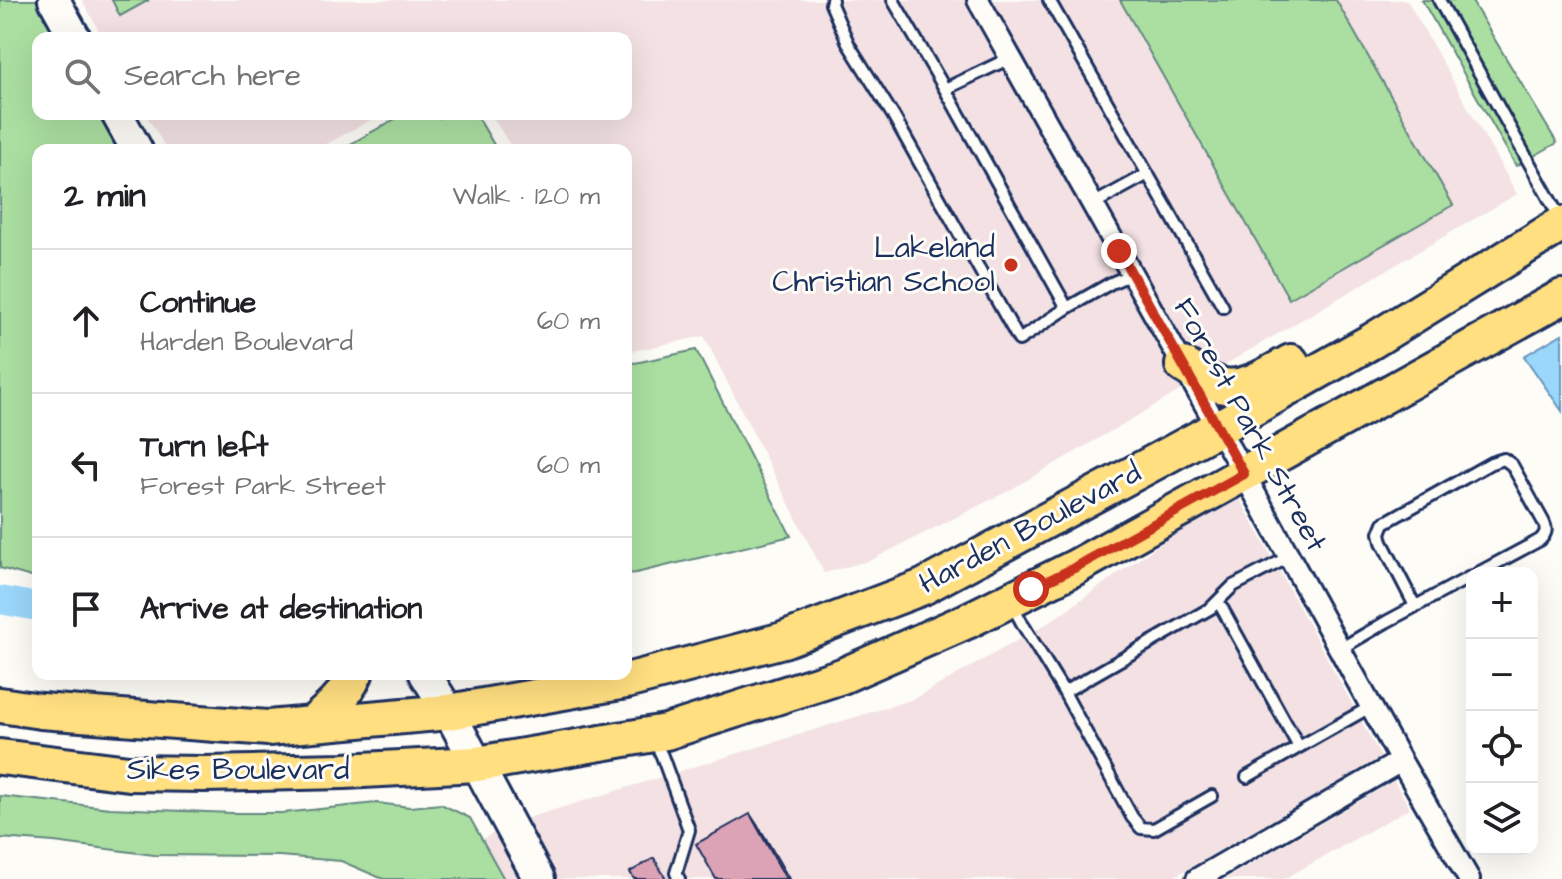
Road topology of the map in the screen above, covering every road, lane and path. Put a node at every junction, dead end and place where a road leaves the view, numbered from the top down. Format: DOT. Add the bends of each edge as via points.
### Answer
graph roads {
  1 [pos="54,0"];
  2 [pos="832,0"];
  3 [pos="893,0"];
  4 [pos="978,0"];
  5 [pos="1049,0"];
  6 [pos="1439,0"];
  7 [pos="72,32"];
  8 [pos="1010,58"];
  9 [pos="945,89"];
  10 [pos="120,120"];
  11 [pos="134,144"];
  12 [pos="1148,174"];
  13 [pos="1093,204"];
  14 [pos="1562,223"];
  15 [pos="1132,274"];
  16 [pos="1562,297"];
  17 [pos="1223,307"];
  18 [pos="1067,308"];
  19 [pos="1372,341"];
  20 [pos="1183,365"];
  21 [pos="1218,428"];
  22 [pos="1244,474"];
  23 [pos="1289,557"];
  24 [pos="1489,567"];
  25 [pos="1466,579"];
  26 [pos="1010,599"];
  27 [pos="1218,601"];
  28 [pos="1415,606"];
  29 [pos="1340,649"];
  30 [pos="632,679"];
  31 [pos="352,680"];
  32 [pos="429,680"];
  33 [pos="630,680"];
  34 [pos="1064,692"];
  35 [pos="0,705"];
  36 [pos="1372,706"];
  37 [pos="449,712"];
  38 [pos="312,724"];
  39 [pos="651,734"];
  40 [pos="1299,747"];
  41 [pos="0,757"];
  42 [pos="1401,761"];
  43 [pos="477,764"];
  44 [pos="1247,777"];
  45 [pos="1212,796"];
  46 [pos="539,879"];
  47 [pos="679,879"];
  48 [pos="1197,879"];
  49 [pos="1469,879"];
  1 -- 7 [label="street"];
  2 -- 18 [label="lane" via="849,45 1019,340"];
  3 -- 9 [label="lane"];
  4 -- 8 [label="street, Forest Park Street"];
  5 -- 12 [label="lane"];
  6 -- 14 [label="lane"];
  8 -- 9 [label="lane"];
  8 -- 13 [label="street, Forest Park Street"];
  9 -- 18 [label="lane"];
  10 -- 11 [label="street"];
  12 -- 13 [label="lane"];
  12 -- 17 [label="lane"];
  13 -- 15 [label="street, Forest Park Street"];
  14 -- 19 [label="main road, Harden Boulevard"];
  15 -- 18 [label="lane"];
  15 -- 20 [label="street, Forest Park Street"];
  16 -- 22 [label="main road, Harden Boulevard"];
  19 -- 20 [label="main road" via="1302,356 1254,382 1225,387"];
  19 -- 21 [label="main road, Harden Boulevard"];
  20 -- 21 [label="street, Forest Park Street"];
  21 -- 22 [label="street, Forest Park Street"];
  21 -- 30 [label="main road, Harden Boulevard" via="923,587 783,640"];
  22 -- 23 [label="street, Forest Park Street"];
  22 -- 26 [label="main road, Harden Boulevard"];
  23 -- 27 [label="lane" via="1233,586"];
  23 -- 29 [label="street, Forest Park Street"];
  24 -- 28 [label="lane" via="1540,540 1547,528 1504,459 1381,527 1382,542"];
  25 -- 28 [label="lane"];
  26 -- 34 [label="lane"];
  26 -- 39 [label="main road, Harden Boulevard" via="842,676"];
  27 -- 34 [label="lane"];
  27 -- 40 [label="lane"];
  28 -- 29 [label="lane"];
  29 -- 36 [label="street, Forest Park Street"];
  31 -- 38 [label="main road"];
  32 -- 37 [label="street"];
  33 -- 37 [label="main road, Harden Boulevard"];
  34 -- 45 [label="lane" via="1141,828 1154,829"];
  35 -- 38 [label="main road, Sikes Boulevard" via="268,728"];
  36 -- 40 [label="lane"];
  36 -- 42 [label="street, Forest Park Street"];
  37 -- 38 [label="main road, Sikes Boulevard"];
  37 -- 43 [label="street"];
  39 -- 43 [label="main road, Harden Boulevard"];
  39 -- 47 [label="lane" via="689,830 676,873"];
  40 -- 44 [label="lane"];
  41 -- 43 [label="main road, Sikes Boulevard" via="129,773"];
  42 -- 48 [label="street"];
  42 -- 49 [label="street, Forest Park Street"];
  43 -- 46 [label="street"];
}
